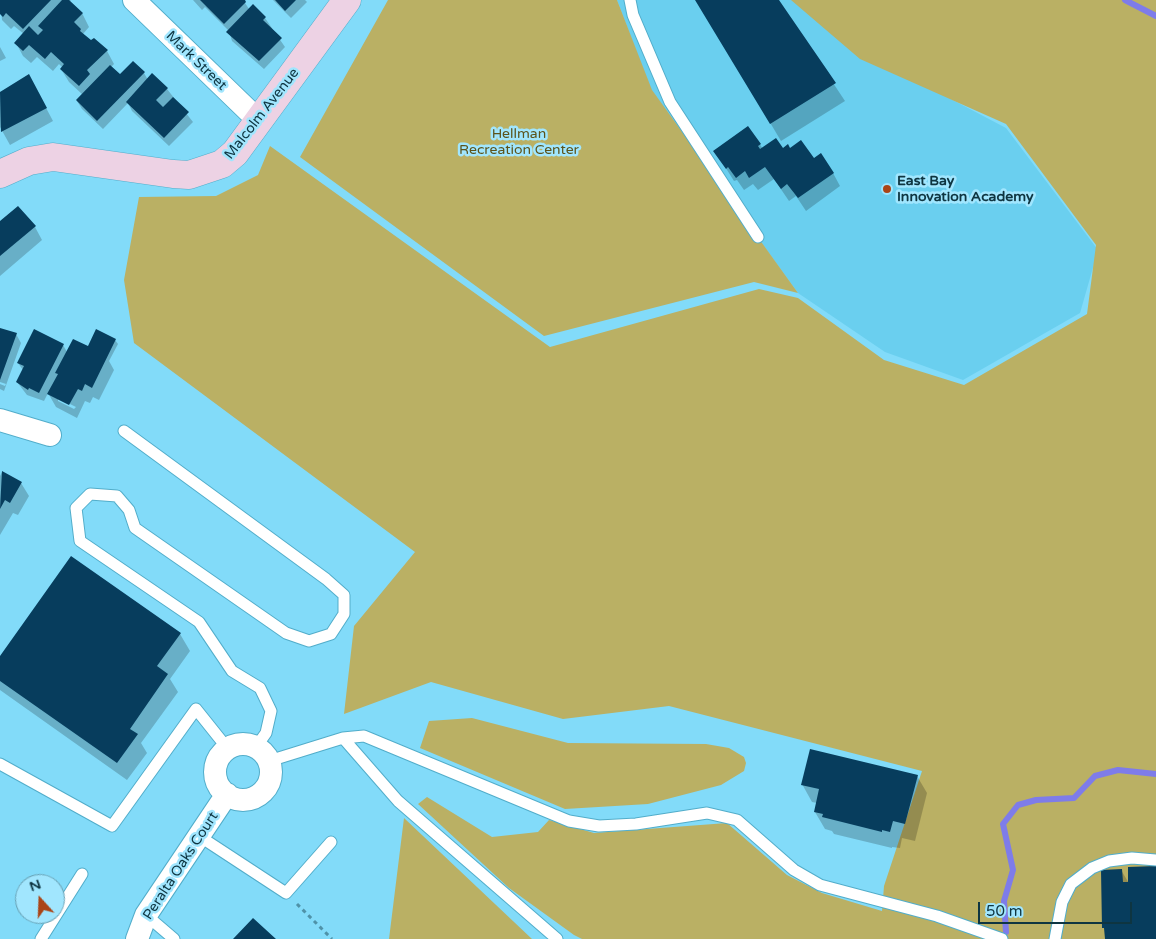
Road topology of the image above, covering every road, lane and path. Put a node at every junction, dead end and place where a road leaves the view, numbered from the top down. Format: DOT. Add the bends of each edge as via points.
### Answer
graph roads {
  1 [pos="134,0"];
  2 [pos="347,0"];
  3 [pos="630,0"];
  4 [pos="258,121"];
  5 [pos="0,174"];
  6 [pos="758,237"];
  7 [pos="0,420"];
  8 [pos="124,432"];
  9 [pos="50,435"];
  10 [pos="343,738"];
  11 [pos="228,749"];
  12 [pos="262,754"];
  13 [pos="0,764"];
  14 [pos="227,794"];
  15 [pos="199,836"];
  16 [pos="331,842"];
  17 [pos="1156,860"];
  18 [pos="82,874"];
  19 [pos="286,893"];
  20 [pos="146,915"];
  21 [pos="41,939"];
  22 [pos="137,939"];
  23 [pos="174,939"];
  24 [pos="332,939"];
  25 [pos="557,939"];
  26 [pos="1002,939"];
  27 [pos="1055,939"];
  1 -- 4 [label="street, Mark Street"];
  2 -- 4 [label="street, Malcolm Avenue"];
  3 -- 6 [label="lane" via="670,102"];
  4 -- 5 [label="street, Malcolm Avenue" via="222,164 190,175 53,157 29,161"];
  7 -- 9 [label="street"];
  8 -- 12 [label="lane" via="344,595 344,614 331,634 308,641 286,633 135,528 129,510 117,496 90,494 76,508 80,541 199,622 232,671 260,688 272,711"];
  10 -- 12 [label="lane"];
  10 -- 25 [label="lane" via="398,801"];
  10 -- 26 [label="lane" via="364,736 569,821 599,826 636,824 707,813 737,820 794,870 820,885 937,916"];
  11 -- 12 [label="street" via="242,744"];
  11 -- 13 [label="lane" via="196,709 112,826"];
  11 -- 14 [label="street" via="217,763 215,772"];
  12 -- 14 [label="street" via="270,778 261,793 244,800"];
  14 -- 15 [label="street, Peralta Oaks Court"];
  15 -- 19 [label="lane"];
  15 -- 20 [label="street, Peralta Oaks Court"];
  16 -- 19 [label="lane"];
  17 -- 27 [label="lane" via="1132,858 1109,861 1092,868 1071,884 1062,902"];
  18 -- 21 [label="lane"];
  19 -- 24 [label="path"];
  20 -- 22 [label="street, Peralta Oaks Court"];
  20 -- 23 [label="lane"];
}
